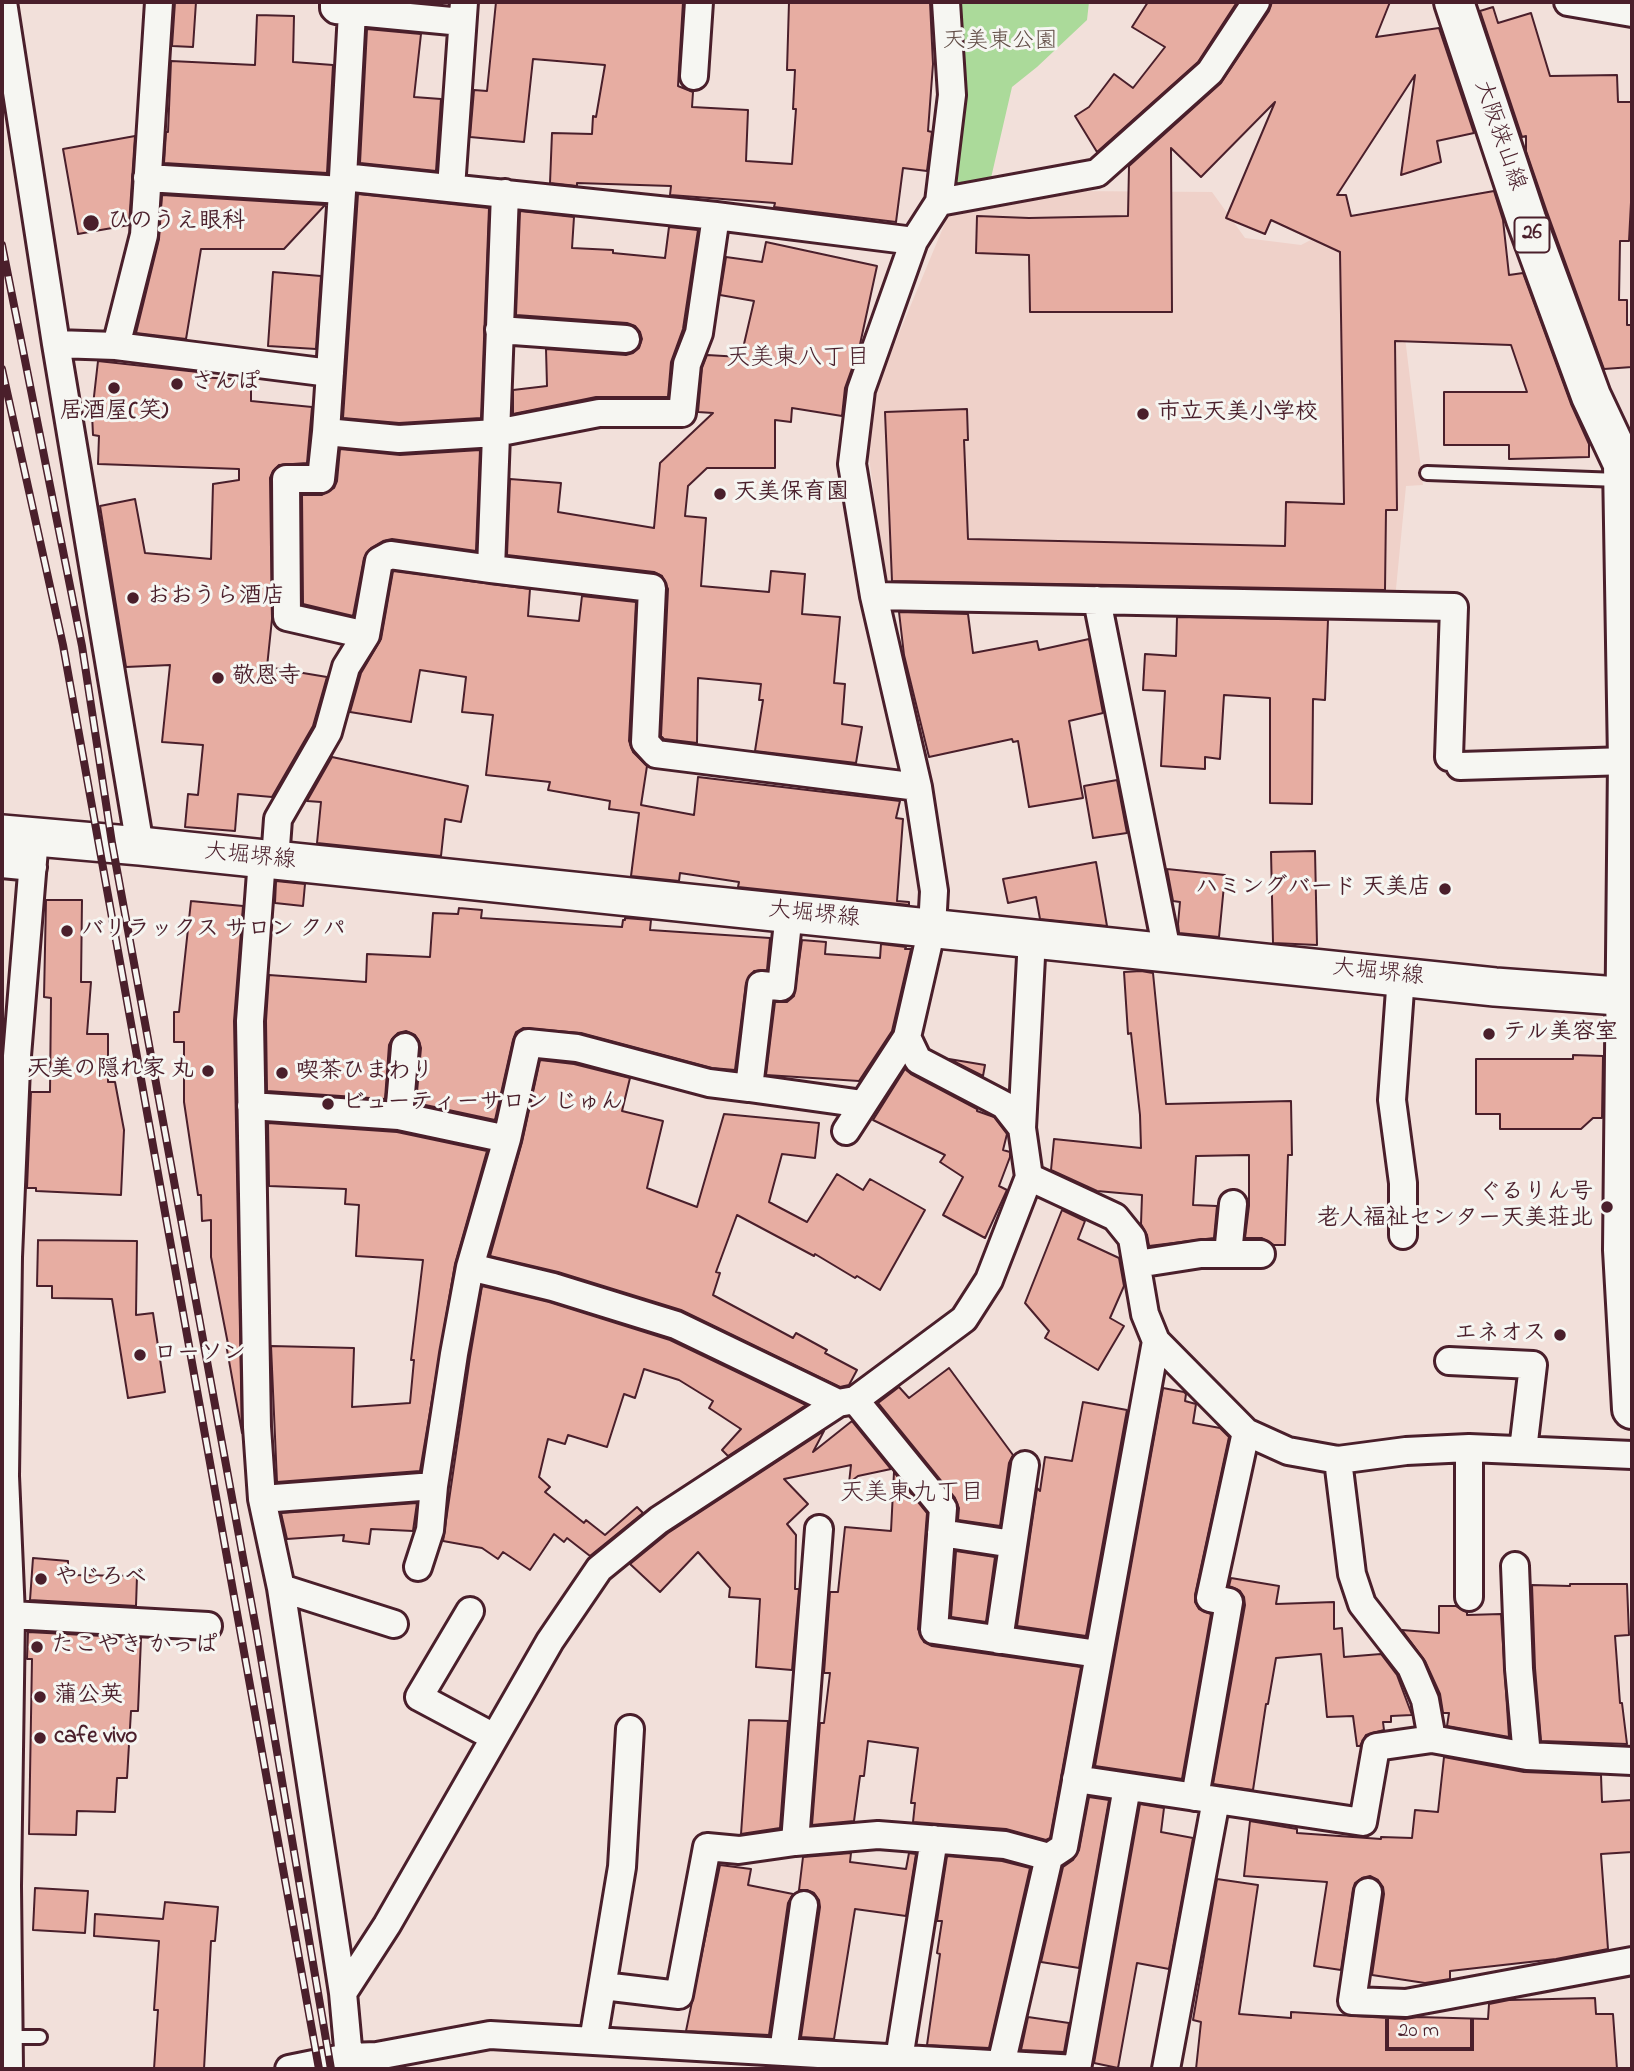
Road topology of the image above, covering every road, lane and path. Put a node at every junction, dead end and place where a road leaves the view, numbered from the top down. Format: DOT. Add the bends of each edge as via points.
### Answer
graph roads {
  1 [pos="3,2"];
  2 [pos="159,2"];
  3 [pos="699,2"];
  4 [pos="946,2"];
  5 [pos="1256,2"];
  6 [pos="1454,2"];
  7 [pos="1568,2"];
  8 [pos="343,7"];
  9 [pos="463,12"];
  10 [pos="1632,13"];
  11 [pos="694,76"];
  12 [pos="148,178"];
  13 [pos="342,184"];
  14 [pos="451,188"];
  15 [pos="505,193"];
  16 [pos="939,202"];
  17 [pos="716,216"];
  18 [pos="914,241"];
  19 [pos="499,330"];
  20 [pos="626,339"];
  21 [pos="56,344"];
  22 [pos="116,346"];
  23 [pos="330,373"];
  24 [pos="326,432"];
  25 [pos="496,433"];
  26 [pos="1626,464"];
  27 [pos="1427,473"];
  28 [pos="491,569"];
  29 [pos="874,596"];
  30 [pos="1097,600"];
  31 [pos="366,635"];
  32 [pos="1629,662"];
  33 [pos="1629,780"];
  34 [pos="918,787"];
  35 [pos="23,846"];
  36 [pos="140,846"];
  37 [pos="269,860"];
  38 [pos="2,864"];
  39 [pos="789,913"];
  40 [pos="932,928"];
  41 [pos="1032,938"];
  42 [pos="1167,951"];
  43 [pos="1401,976"];
  44 [pos="1629,997"];
  45 [pos="907,1037"];
  46 [pos="405,1047"];
  47 [pos="9,1067"];
  48 [pos="749,1088"];
  49 [pos="863,1104"];
  50 [pos="251,1106"];
  51 [pos="399,1116"];
  52 [pos="1022,1128"];
  53 [pos="846,1131"];
  54 [pos="507,1139"];
  55 [pos="1029,1177"];
  56 [pos="1233,1204"];
  57 [pos="1403,1235"];
  58 [pos="1628,1250"];
  59 [pos="1228,1254"];
  60 [pos="1261,1254"];
  61 [pos="5,1257"];
  62 [pos="1137,1264"];
  63 [pos="471,1267"];
  64 [pos="1156,1341"];
  65 [pos="1449,1361"];
  66 [pos="847,1401"];
  67 [pos="1632,1409"];
  68 [pos="1246,1432"];
  69 [pos="1469,1448"];
  70 [pos="1523,1450"];
  71 [pos="1632,1455"];
  72 [pos="1338,1460"];
  73 [pos="1025,1465"];
  74 [pos="3,1476"];
  75 [pos="434,1486"];
  76 [pos="262,1499"];
  77 [pos="819,1529"];
  78 [pos="941,1533"];
  79 [pos="1013,1544"];
  80 [pos="1515,1566"];
  81 [pos="418,1567"];
  82 [pos="281,1588"];
  83 [pos="1469,1597"];
  84 [pos="470,1611"];
  85 [pos="10,1615"];
  86 [pos="394,1624"];
  87 [pos="208,1626"];
  88 [pos="999,1640"];
  89 [pos="1098,1654"];
  90 [pos="6,1691"];
  91 [pos="630,1729"];
  92 [pos="494,1737"];
  93 [pos="1432,1739"];
  94 [pos="1527,1756"];
  95 [pos="1632,1761"];
  96 [pos="1076,1779"];
  97 [pos="1127,1787"];
  98 [pos="1206,1799"];
  99 [pos="934,1839"];
  100 [pos="795,1842"];
  101 [pos="1049,1857"];
  102 [pos="4,1886"];
  103 [pos="1368,1892"];
  104 [pos="804,1905"];
  105 [pos="1632,1961"];
  106 [pos="603,1986"];
  107 [pos="343,1993"];
  108 [pos="8,2037"];
  109 [pos="40,2037"];
  110 [pos="593,2041"];
  111 [pos="783,2052"];
  112 [pos="899,2059"];
  113 [pos="349,2063"];
  114 [pos="1001,2065"];
  115 [pos="9,2069"];
  116 [pos="289,2069"];
  117 [pos="1077,2069"];
  118 [pos="1166,2069"];
  1 -- 21 [label="street"];
  2 -- 12 [label="street"];
  3 -- 11 [label="street"];
  4 -- 16 [label="street" via="953,94"];
  5 -- 16 [label="street" via="1210,72 1097,173"];
  6 -- 26 [label="main road, 大阪狭山線 / 26" via="1591,396"];
  7 -- 10 [label="street"];
  8 -- 9 [label="street"];
  8 -- 13 [label="street"];
  9 -- 14 [label="street"];
  12 -- 13 [label="street"];
  12 -- 22 [label="street" via="144,235"];
  13 -- 14 [label="street"];
  13 -- 23 [label="street"];
  14 -- 15 [label="street"];
  15 -- 17 [label="street"];
  15 -- 19 [label="street"];
  16 -- 18 [label="street"];
  17 -- 18 [label="street"];
  17 -- 25 [label="street" via="682,413 599,413"];
  18 -- 29 [label="street" via="861,390 852,464"];
  19 -- 20 [label="street"];
  19 -- 25 [label="street"];
  21 -- 22 [label="street"];
  21 -- 36 [label="street"];
  22 -- 23 [label="street"];
  23 -- 24 [label="street"];
  24 -- 25 [label="street" via="399,439"];
  24 -- 31 [label="street" via="321,479 286,479 287,617"];
  25 -- 28 [label="street"];
  26 -- 27 [label="lane"];
  26 -- 32 [label="main road, 大阪狭山線 / 26"];
  28 -- 31 [label="street" via="390,555 379,561"];
  28 -- 34 [label="street" via="652,588 645,742 656,754"];
  29 -- 30 [label="street"];
  29 -- 34 [label="street"];
  30 -- 33 [label="street" via="1454,607 1455,762"];
  30 -- 42 [label="street"];
  31 -- 37 [label="street" via="346,667 328,732 278,818"];
  32 -- 33 [label="main road, 大阪狭山線 / 26"];
  33 -- 44 [label="main road, 大阪狭山線 / 26"];
  34 -- 40 [label="street" via="934,891"];
  35 -- 36 [label="main road, 大堀堺線"];
  35 -- 38 [label="street"];
  35 -- 47 [label="street"];
  36 -- 37 [label="main road, 大堀堺線"];
  37 -- 39 [label="main road, 大堀堺線"];
  37 -- 50 [label="street" via="250,1021"];
  39 -- 40 [label="main road, 大堀堺線"];
  39 -- 48 [label="street" via="781,986 761,985"];
  40 -- 41 [label="main road, 大堀堺線"];
  40 -- 45 [label="street"];
  41 -- 42 [label="main road, 大堀堺線"];
  41 -- 52 [label="street"];
  42 -- 43 [label="main road, 大堀堺線"];
  43 -- 44 [label="main road, 大堀堺線"];
  43 -- 57 [label="street" via="1392,1100 1404,1183"];
  44 -- 58 [label="main road, 大阪狭山線 / 26"];
  45 -- 49 [label="street"];
  45 -- 52 [label="street" via="918,1060 1004,1105"];
  46 -- 51 [label="street"];
  47 -- 61 [label="street"];
  48 -- 49 [label="street"];
  48 -- 54 [label="street" via="709,1083 577,1048 528,1043"];
  49 -- 53 [label="street"];
  50 -- 51 [label="street"];
  50 -- 76 [label="street"];
  51 -- 54 [label="street"];
  52 -- 55 [label="street"];
  54 -- 63 [label="street"];
  55 -- 62 [label="street" via="1115,1217 1132,1238"];
  55 -- 66 [label="street" via="989,1280 964,1320"];
  56 -- 59 [label="street"];
  58 -- 67 [label="main road, 大阪狭山線 / 26"];
  59 -- 60 [label="street"];
  59 -- 62 [label="street"];
  61 -- 74 [label="street"];
  62 -- 64 [label="street" via="1145,1314"];
  63 -- 66 [label="street" via="676,1325"];
  63 -- 75 [label="street"];
  64 -- 68 [label="street"];
  64 -- 89 [label="street"];
  65 -- 70 [label="street" via="1532,1365"];
  66 -- 78 [label="street" via="943,1508"];
  66 -- 92 [label="street" via="659,1520 599,1569"];
  68 -- 72 [label="street" via="1288,1451"];
  68 -- 98 [label="street" via="1210,1598 1229,1602"];
  69 -- 70 [label="street"];
  69 -- 72 [label="street"];
  69 -- 83 [label="street"];
  70 -- 71 [label="street"];
  72 -- 93 [label="street" via="1352,1574 1362,1605 1411,1667 1426,1700"];
  73 -- 79 [label="street"];
  74 -- 85 [label="street"];
  75 -- 76 [label="street"];
  75 -- 81 [label="street" via="430,1530"];
  76 -- 82 [label="street"];
  77 -- 100 [label="street"];
  78 -- 79 [label="street"];
  78 -- 88 [label="street" via="934,1630"];
  79 -- 88 [label="street"];
  80 -- 94 [label="street"];
  82 -- 86 [label="street"];
  82 -- 107 [label="street"];
  84 -- 92 [label="street" via="419,1697"];
  85 -- 87 [label="street"];
  85 -- 90 [label="street"];
  88 -- 89 [label="street"];
  89 -- 96 [label="street"];
  90 -- 102 [label="street"];
  91 -- 106 [label="street" via="622,1867"];
  92 -- 107 [label="street"];
  93 -- 94 [label="street"];
  93 -- 98 [label="street" via="1376,1747 1363,1822"];
  94 -- 95 [label="street"];
  96 -- 97 [label="street"];
  96 -- 101 [label="street" via="1064,1847"];
  97 -- 98 [label="street"];
  97 -- 117 [label="street"];
  98 -- 118 [label="street"];
  99 -- 100 [label="street" via="878,1835"];
  99 -- 101 [label="street" via="1006,1845"];
  99 -- 112 [label="street"];
  100 -- 106 [label="street" via="739,1850 707,1847 679,1995"];
  101 -- 114 [label="street"];
  102 -- 108 [label="street"];
  103 -- 105 [label="street" via="1352,2001 1406,2003"];
  104 -- 111 [label="street"];
  106 -- 110 [label="street"];
  107 -- 113 [label="street"];
  108 -- 109 [label="lane"];
  108 -- 115 [label="street"];
  110 -- 111 [label="street"];
  110 -- 113 [label="street" via="490,2035"];
  111 -- 112 [label="street"];
  112 -- 114 [label="street"];
  113 -- 116 [label="street"];
  114 -- 117 [label="street"];
}
